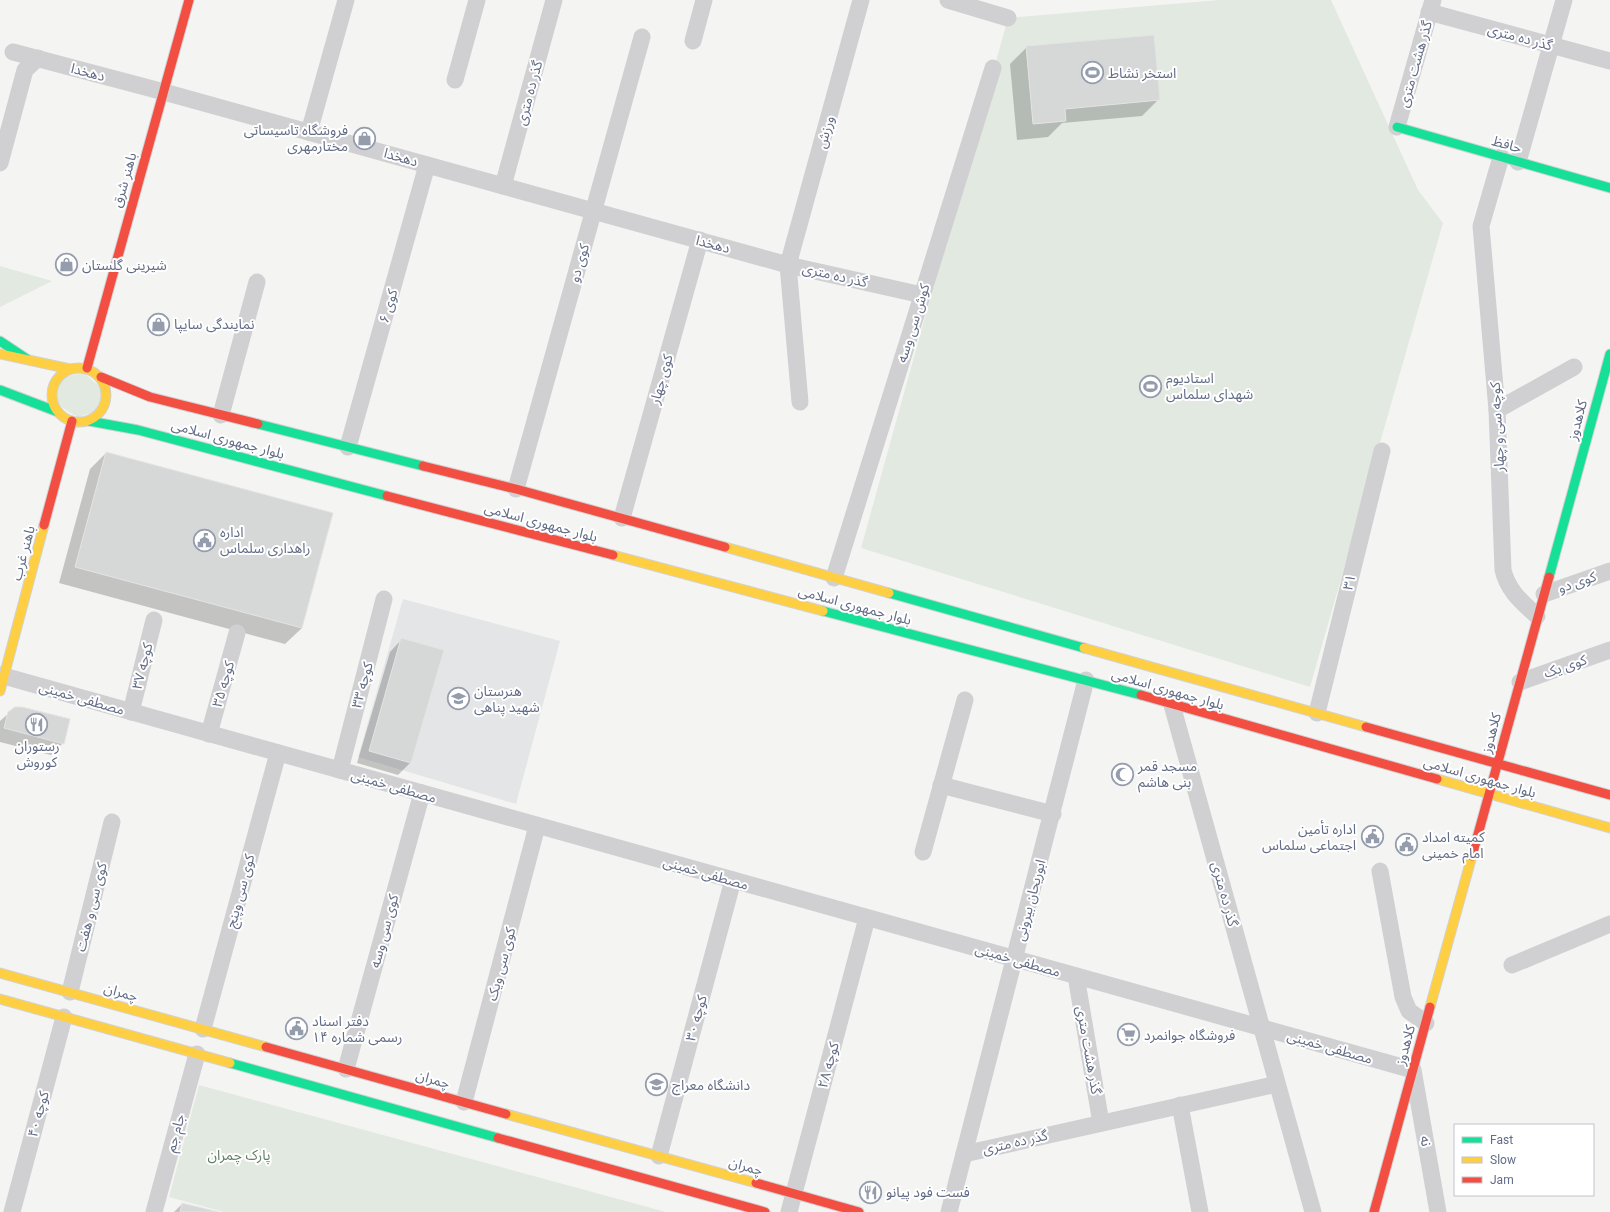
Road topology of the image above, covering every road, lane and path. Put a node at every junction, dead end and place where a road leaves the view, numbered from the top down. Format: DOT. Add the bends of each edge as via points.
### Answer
graph roads {
  1 [pos="189,0"];
  2 [pos="346,0"];
  3 [pos="477,0"];
  4 [pos="554,0"];
  5 [pos="704,0"];
  6 [pos="861,0"];
  7 [pos="948,0"];
  8 [pos="1564,0"];
  9 [pos="1431,6"];
  10 [pos="1008,18"];
  11 [pos="642,37"];
  12 [pos="693,41"];
  13 [pos="1551,45"];
  14 [pos="13,52"];
  15 [pos="38,58"];
  16 [pos="1610,61"];
  17 [pos="993,68"];
  18 [pos="454,80"];
  19 [pos="164,92"];
  20 [pos="1397,127"];
  21 [pos="309,132"];
  22 [pos="1501,157"];
  23 [pos="1518,162"];
  24 [pos="0,163"];
  25 [pos="427,165"];
  26 [pos="503,186"];
  27 [pos="1610,188"];
  28 [pos="594,211"];
  29 [pos="700,240"];
  30 [pos="788,265"];
  31 [pos="257,282"];
  32 [pos="922,295"];
  33 [pos="0,341"];
  34 [pos="0,354"];
  35 [pos="1610,354"];
  36 [pos="27,359"];
  37 [pos="1574,367"];
  38 [pos="87,368"];
  39 [pos="70,369"];
  40 [pos="101,378"];
  41 [pos="0,390"];
  42 [pos="0,396"];
  43 [pos="15,396"];
  44 [pos="800,402"];
  45 [pos="1496,410"];
  46 [pos="58,412"];
  47 [pos="221,415"];
  48 [pos="89,420"];
  49 [pos="72,421"];
  50 [pos="348,447"];
  51 [pos="1382,451"];
  52 [pos="516,489"];
  53 [pos="622,518"];
  54 [pos="1610,571"];
  55 [pos="834,578"];
  56 [pos="1544,594"];
  57 [pos="384,599"];
  58 [pos="1537,616"];
  59 [pos="154,620"];
  60 [pos="237,634"];
  61 [pos="1610,650"];
  62 [pos="1086,680"];
  63 [pos="1,681"];
  64 [pos="1520,682"];
  65 [pos="965,700"];
  66 [pos="1172,705"];
  67 [pos="131,712"];
  68 [pos="1317,713"];
  69 [pos="209,734"];
  70 [pos="278,753"];
  71 [pos="1497,763"];
  72 [pos="340,770"];
  73 [pos="941,785"];
  74 [pos="422,793"];
  75 [pos="1489,794"];
  76 [pos="1610,795"];
  77 [pos="1052,814"];
  78 [pos="112,822"];
  79 [pos="537,826"];
  80 [pos="1610,828"];
  81 [pos="923,852"];
  82 [pos="1380,871"];
  83 [pos="733,880"];
  84 [pos="867,918"];
  85 [pos="1610,924"];
  86 [pos="1014,959"];
  87 [pos="1512,965"];
  88 [pos="0,973"];
  89 [pos="1076,976"];
  90 [pos="0,999"];
  91 [pos="67,1006"];
  92 [pos="1426,1023"];
  93 [pos="1262,1028"];
  94 [pos="200,1040"];
  95 [pos="346,1069"];
  96 [pos="1413,1070"];
  97 [pos="1277,1084"];
  98 [pos="464,1102"];
  99 [pos="1180,1105"];
  100 [pos="1102,1123"];
  101 [pos="964,1154"];
  102 [pos="659,1156"];
  103 [pos="794,1194"];
  104 [pos="764,1210"];
  105 [pos="12,1212"];
  106 [pos="154,1212"];
  107 [pos="789,1212"];
  108 [pos="860,1212"];
  109 [pos="949,1212"];
  110 [pos="1200,1212"];
  111 [pos="1313,1212"];
  112 [pos="1374,1212"];
  113 [pos="1438,1212"];
  1 -- 19 [label="street, باهنر شرق"];
  2 -- 21 [label="street"];
  3 -- 18 [label="street"];
  4 -- 26 [label="street, گذر ده متری"];
  5 -- 12 [label="street"];
  6 -- 30 [label="street, ورزش"];
  7 -- 10 [label="street"];
  8 -- 13 [label="street"];
  9 -- 13 [label="street, گذر ده متری"];
  9 -- 20 [label="street, گذر هشت متری"];
  11 -- 28 [label="street, کوی دو"];
  13 -- 16 [label="street, گذر ده متری"];
  13 -- 23 [label="street"];
  14 -- 15 [label="street, دهخدا"];
  15 -- 19 [label="street, دهخدا"];
  15 -- 24 [label="street" via="25,70"];
  17 -- 32 [label="street, کوش سی وسه"];
  19 -- 21 [label="street, دهخدا"];
  19 -- 38 [label="street, باهنر شرق"];
  20 -- 22 [label="street, حافظ"];
  21 -- 25 [label="street, دهخدا"];
  22 -- 23 [label="street, حافظ"];
  22 -- 45 [label="street, کوچه سی و چهار" via="1481,226"];
  23 -- 27 [label="street, حافظ"];
  25 -- 26 [label="street, دهخدا"];
  25 -- 50 [label="street, کوی ۶"];
  26 -- 28 [label="street, دهخدا"];
  28 -- 29 [label="street, دهخدا"];
  28 -- 52 [label="street, کوی دو"];
  29 -- 30 [label="street, دهخدا"];
  29 -- 53 [label="street, کوی چهار"];
  30 -- 32 [label="street, گذر ده متری"];
  30 -- 44 [label="street, گذر ده متری"];
  31 -- 47 [label="street"];
  32 -- 55 [label="street, کوش سی وسه"];
  33 -- 36 [label="street"];
  34 -- 36 [label="street"];
  35 -- 56 [label="street, کلاهدوز"];
  36 -- 39 [label="street"];
  37 -- 45 [label="street"];
  38 -- 39 [label="street"];
  38 -- 40 [label="street"];
  39 -- 46 [label="street" via="59,376 53,388 52,396"];
  40 -- 47 [label="street, بلوار جمهوری اسلامی" via="150,397"];
  40 -- 48 [label="street" via="107,393 106,402 102,410"];
  41 -- 43 [label="street"];
  42 -- 43 [label="street"];
  43 -- 46 [label="street"];
  45 -- 58 [label="street, کوچه سی و چهار" via="1503,570 1512,593"];
  46 -- 49 [label="street"];
  47 -- 50 [label="street, بلوار جمهوری اسلامی"];
  48 -- 49 [label="street"];
  48 -- 62 [label="street, بلوار جمهوری اسلامی" via="138,430"];
  49 -- 63 [label="street, باهنر غرب"];
  50 -- 52 [label="street, بلوار جمهوری اسلامی"];
  51 -- 68 [label="street, ۳۱"];
  52 -- 53 [label="street, بلوار جمهوری اسلامی"];
  53 -- 55 [label="street, بلوار جمهوری اسلامی"];
  54 -- 56 [label="street, کوی دو"];
  55 -- 68 [label="street, بلوار جمهوری اسلامی"];
  56 -- 58 [label="street, کلاهدوز"];
  57 -- 72 [label="street, کوچه ۳۳"];
  58 -- 64 [label="street, کلاهدوز"];
  59 -- 67 [label="street, کوچه ۳۷"];
  60 -- 69 [label="street, کوچه ۳۵"];
  61 -- 64 [label="street, کوی یک"];
  62 -- 66 [label="street, بلوار جمهوری اسلامی"];
  62 -- 77 [label="street, ابوریحان بیرونی"];
  63 -- 67 [label="street, مصطفی خمینی"];
  64 -- 71 [label="street, کلاهدوز"];
  65 -- 73 [label="street"];
  66 -- 75 [label="street, بلوار جمهوری اسلامی"];
  66 -- 93 [label="street, گذر ده متری"];
  67 -- 69 [label="street, مصطفی خمینی"];
  68 -- 71 [label="street, بلوار جمهوری اسلامی"];
  69 -- 70 [label="street, مصطفی خمینی"];
  70 -- 72 [label="street, مصطفی خمینی"];
  70 -- 94 [label="street, کوی سی وپنج"];
  71 -- 75 [label="street, کلاهدوز"];
  71 -- 76 [label="street, بلوار جمهوری اسلامی"];
  72 -- 74 [label="street, مصطفی خمینی"];
  73 -- 77 [label="street"];
  73 -- 81 [label="street"];
  74 -- 79 [label="street, مصطفی خمینی"];
  74 -- 95 [label="street, کوی سی وسه"];
  75 -- 80 [label="street, بلوار جمهوری اسلامی"];
  75 -- 92 [label="street, کلاهدوز"];
  77 -- 86 [label="street, ابوریحان بیرونی"];
  78 -- 91 [label="street, کوی سی و هفت"];
  79 -- 83 [label="street, مصطفی خمینی"];
  79 -- 98 [label="street, کوی سی ویک"];
  82 -- 92 [label="street" via="1404,997 1409,1011"];
  83 -- 84 [label="street, مصطفی خمینی"];
  83 -- 102 [label="street, کوچه ۳۰"];
  84 -- 86 [label="street, مصطفی خمینی"];
  84 -- 103 [label="street, کوچه ۲۸"];
  85 -- 87 [label="street"];
  86 -- 89 [label="street, مصطفی خمینی"];
  86 -- 101 [label="street, ابوریحان بیرونی"];
  88 -- 91 [label="street, چمران"];
  89 -- 93 [label="street, مصطفی خمینی"];
  89 -- 100 [label="street, گذر هشت متری"];
  90 -- 91 [label="street, چمران"];
  91 -- 94 [label="street, چمران"];
  91 -- 94 [label="street, چمران"];
  91 -- 105 [label="street, کوچه ۴۰"];
  92 -- 96 [label="street, کلاهدوز"];
  93 -- 96 [label="street, مصطفی خمینی"];
  93 -- 97 [label="street, گذر ده متری"];
  94 -- 95 [label="street, چمران"];
  94 -- 104 [label="street, چمران"];
  94 -- 106 [label="street, جام جم"];
  95 -- 98 [label="street, چمران"];
  96 -- 112 [label="street, کلاهدوز"];
  96 -- 113 [label="street, نه"];
  97 -- 99 [label="street, گذر ده متری"];
  97 -- 111 [label="street, گذر ده متری"];
  98 -- 102 [label="street, چمران"];
  99 -- 100 [label="street, گذر ده متری"];
  99 -- 110 [label="street"];
  100 -- 101 [label="street, گذر ده متری"];
  101 -- 109 [label="street, ابوریحان بیرونی"];
  102 -- 103 [label="street, چمران" via="769,1191"];
  103 -- 107 [label="street, کوچه ۲۸"];
  103 -- 108 [label="street, چمران"];
}
